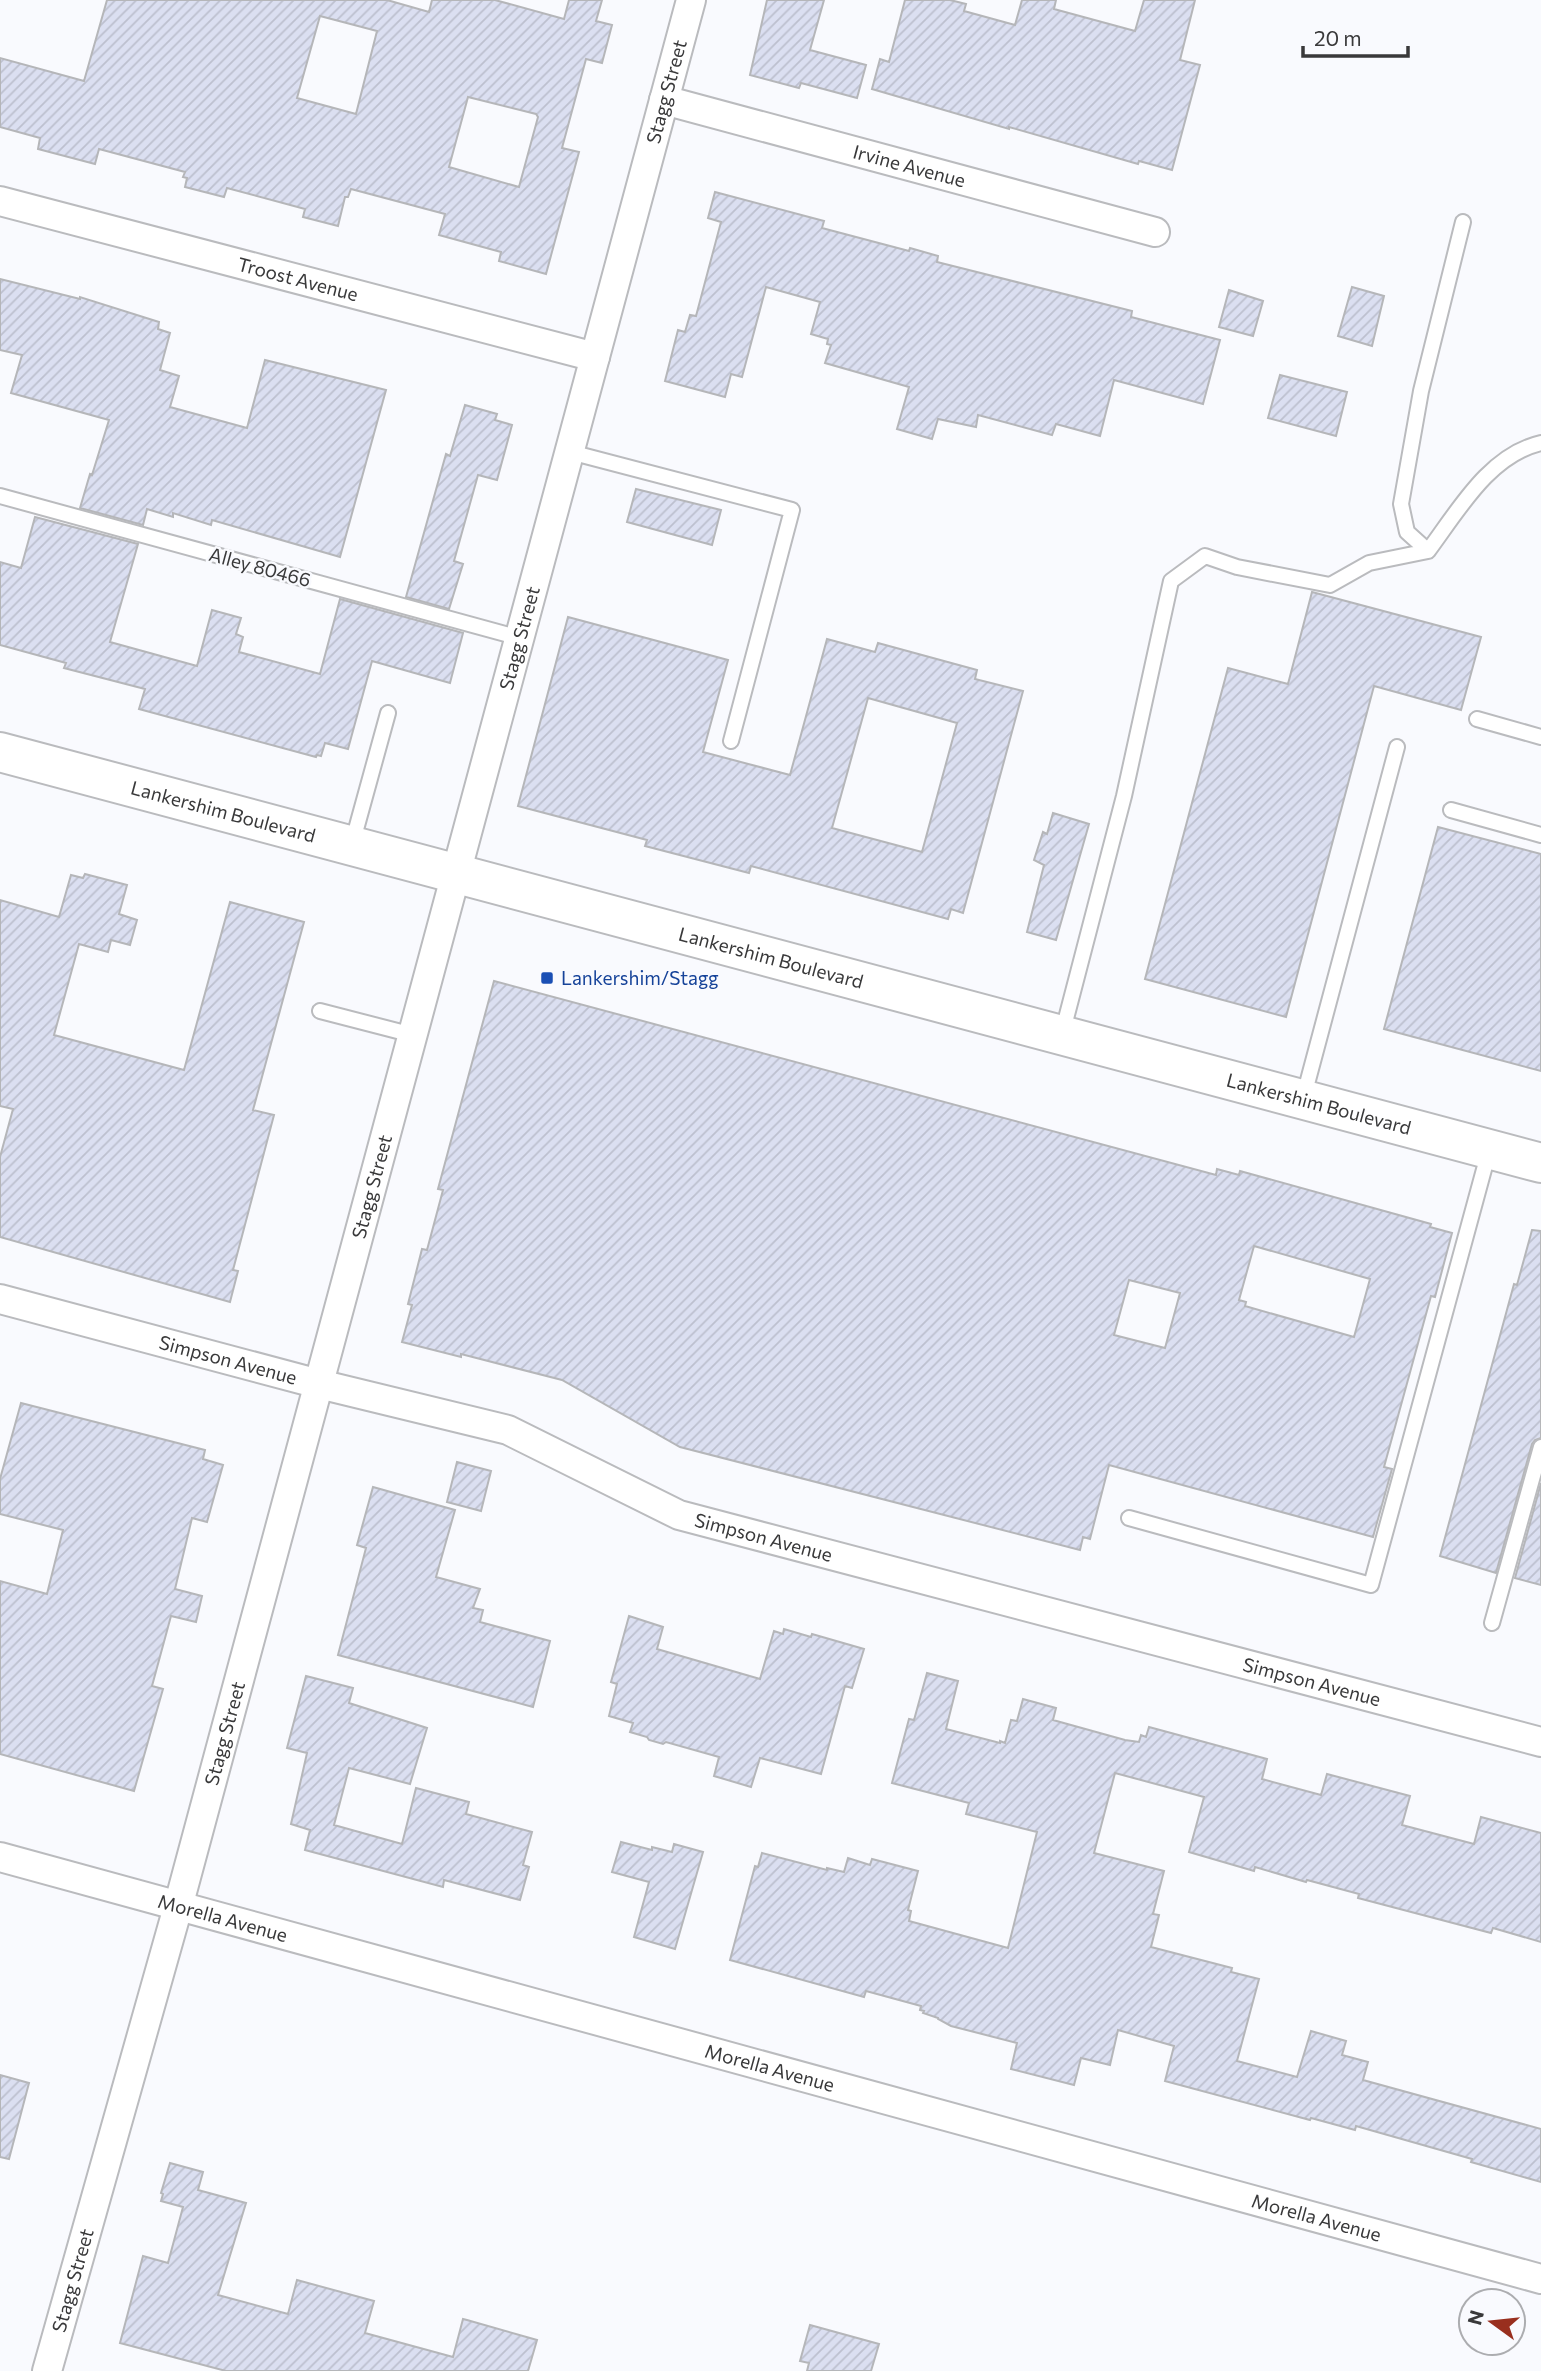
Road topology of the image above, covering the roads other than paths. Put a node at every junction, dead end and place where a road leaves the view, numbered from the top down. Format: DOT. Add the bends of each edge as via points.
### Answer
graph roads {
  1 [pos="691,0"];
  2 [pos="664,100"];
  3 [pos="0,201"];
  4 [pos="1463,222"];
  5 [pos="1156,232"];
  6 [pos="595,358"];
  7 [pos="1541,443"];
  8 [pos="570,452"];
  9 [pos="0,496"];
  10 [pos="1428,551"];
  11 [pos="520,638"];
  12 [pos="388,713"];
  13 [pos="1477,719"];
  14 [pos="1541,737"];
  15 [pos="731,741"];
  16 [pos="1397,747"];
  17 [pos="0,752"];
  18 [pos="1451,810"];
  19 [pos="1541,835"];
  20 [pos="352,845"];
  21 [pos="457,873"];
  22 [pos="320,1011"];
  23 [pos="413,1035"];
  24 [pos="1061,1035"];
  25 [pos="1303,1100"];
  26 [pos="1489,1150"];
  27 [pos="1541,1163"];
  28 [pos="0,1299"];
  29 [pos="319,1384"];
  30 [pos="1541,1447"];
  31 [pos="1129,1518"];
  32 [pos="1493,1623"];
  33 [pos="1541,1742"];
  34 [pos="0,1857"];
  35 [pos="178,1907"];
  36 [pos="1541,2279"];
  37 [pos="47,2371"];
  1 -- 2 [label="street, Stagg Street"];
  2 -- 5 [label="street, Irvine Avenue"];
  2 -- 6 [label="street, Stagg Street"];
  3 -- 6 [label="street, Troost Avenue"];
  4 -- 10 [label="lane" via="1421,391 1401,504 1407,532"];
  6 -- 8 [label="street, Stagg Street"];
  7 -- 10 [label="lane" via="1500,462"];
  8 -- 11 [label="street, Stagg Street"];
  8 -- 15 [label="lane" via="792,510"];
  9 -- 11 [label="lane, Alley 80466"];
  10 -- 24 [label="lane" via="1369,563 1330,584 1237,567 1205,556 1171,581 1124,796"];
  11 -- 21 [label="street, Stagg Street"];
  12 -- 20 [label="lane"];
  13 -- 14 [label="lane"];
  16 -- 25 [label="lane"];
  17 -- 20 [label="main road, Lankershim Boulevard"];
  18 -- 19 [label="lane"];
  20 -- 21 [label="main road, Lankershim Boulevard"];
  21 -- 23 [label="street, Stagg Street"];
  21 -- 24 [label="main road, Lankershim Boulevard"];
  22 -- 23 [label="lane"];
  23 -- 29 [label="street, Stagg Street"];
  24 -- 25 [label="main road, Lankershim Boulevard"];
  25 -- 26 [label="main road, Lankershim Boulevard"];
  26 -- 27 [label="main road, Lankershim Boulevard"];
  26 -- 31 [label="lane" via="1371,1586"];
  28 -- 29 [label="street, Simpson Avenue"];
  29 -- 33 [label="street, Simpson Avenue" via="508,1430 679,1514"];
  29 -- 35 [label="street, Stagg Street"];
  30 -- 32 [label="lane"];
  34 -- 35 [label="street, Morella Avenue"];
  35 -- 36 [label="street, Morella Avenue"];
  35 -- 37 [label="street, Stagg Street"];
}
